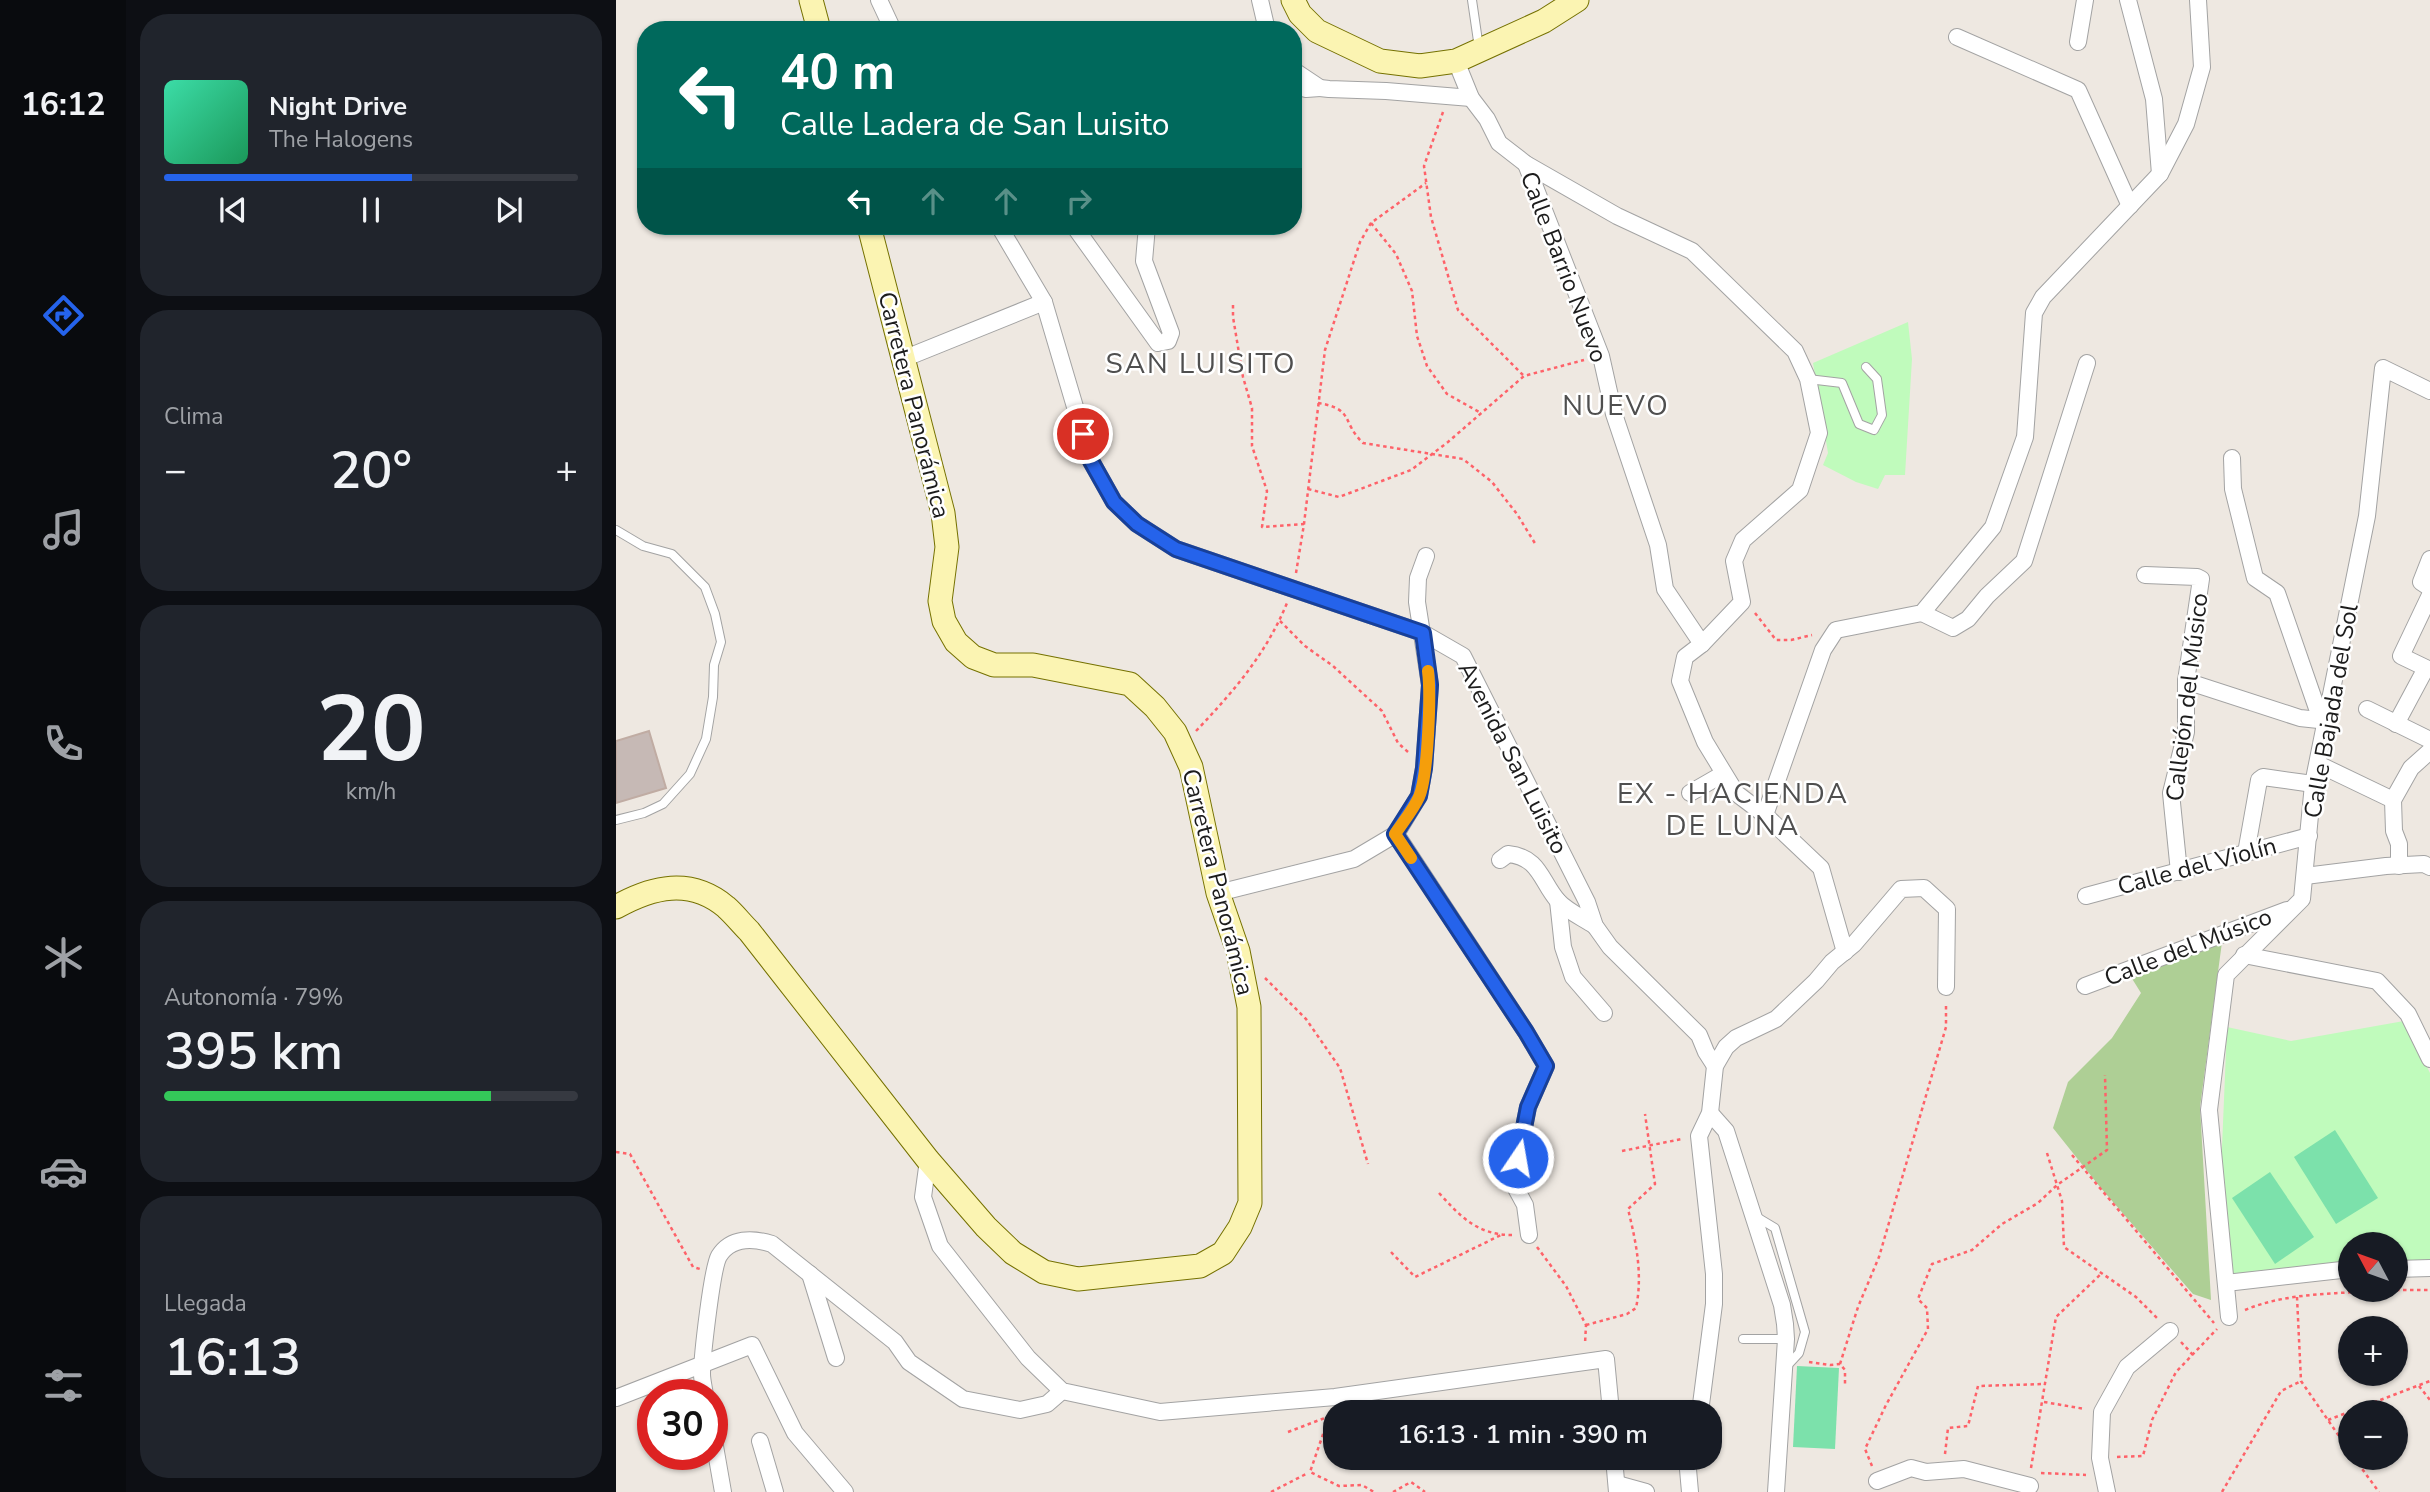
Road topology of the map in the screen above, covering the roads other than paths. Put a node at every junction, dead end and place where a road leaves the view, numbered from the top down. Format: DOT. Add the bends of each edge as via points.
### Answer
graph roads {
  1 [pos="811,0"];
  2 [pos="879,0"];
  3 [pos="1260,0"];
  4 [pos="1293,0"];
  5 [pos="1472,0"];
  6 [pos="1577,0"];
  7 [pos="2085,0"];
  8 [pos="2128,0"];
  9 [pos="2197,0"];
  10 [pos="816,21"];
  11 [pos="889,21"];
  12 [pos="1265,21"];
  13 [pos="1957,37"];
  14 [pos="2078,43"];
  15 [pos="1480,51"];
  16 [pos="1456,61"];
  17 [pos="1302,75"];
  18 [pos="1302,88"];
  19 [pos="1320,88"];
  20 [pos="1471,98"];
  21 [pos="1526,164"];
  22 [pos="2160,174"];
  23 [pos="2130,206"];
  24 [pos="871,235"];
  25 [pos="1004,235"];
  26 [pos="1080,235"];
  27 [pos="1146,235"];
  28 [pos="1044,302"];
  29 [pos="903,359"];
  30 [pos="2087,363"];
  31 [pos="1866,368"];
  32 [pos="1808,379"];
  33 [pos="2430,391"];
  34 [pos="2232,458"];
  35 [pos="616,530"];
  36 [pos="1426,556"];
  37 [pos="2430,559"];
  38 [pos="2145,575"];
  39 [pos="2427,588"];
  40 [pos="1922,614"];
  41 [pos="1423,633"];
  42 [pos="1702,644"];
  43 [pos="2186,681"];
  44 [pos="2367,709"];
  45 [pos="2325,720"];
  46 [pos="2396,724"];
  47 [pos="2430,740"];
  48 [pos="2430,751"];
  49 [pos="2318,764"];
  50 [pos="1723,774"];
  51 [pos="2313,784"];
  52 [pos="1690,793"];
  53 [pos="2393,800"];
  54 [pos="1765,815"];
  55 [pos="616,820"];
  56 [pos="1395,834"];
  57 [pos="2309,836"];
  58 [pos="2246,853"];
  59 [pos="1500,860"];
  60 [pos="2399,866"];
  61 [pos="2430,867"];
  62 [pos="2179,872"];
  63 [pos="2305,876"];
  64 [pos="1218,892"];
  65 [pos="2086,897"];
  66 [pos="1558,901"];
  67 [pos="616,907"];
  68 [pos="2292,908"];
  69 [pos="1595,926"];
  70 [pos="1844,952"];
  71 [pos="2244,956"];
  72 [pos="2085,986"];
  73 [pos="1946,987"];
  74 [pos="1604,1013"];
  75 [pos="2430,1059"];
  76 [pos="1716,1066"];
  77 [pos="1710,1113"];
  78 [pos="928,1160"];
  79 [pos="1753,1215"];
  80 [pos="1529,1235"];
  81 [pos="2408,1269"];
  82 [pos="2430,1269"];
  83 [pos="2338,1270"];
  84 [pos="810,1274"];
  85 [pos="2226,1283"];
  86 [pos="2224,1322"];
  87 [pos="2170,1331"];
  88 [pos="1743,1339"];
  89 [pos="1786,1339"];
  90 [pos="836,1357"];
  91 [pos="703,1365"];
  92 [pos="1784,1369"];
  93 [pos="703,1379"];
  94 [pos="1062,1391"];
  95 [pos="616,1398"];
  96 [pos="1610,1400"];
  97 [pos="1701,1400"];
  98 [pos="760,1441"];
  99 [pos="719,1470"];
  100 [pos="1615,1470"];
  101 [pos="1688,1470"];
  102 [pos="2031,1479"];
  103 [pos="1877,1481"];
  104 [pos="1617,1488"];
  105 [pos="723,1492"];
  106 [pos="775,1492"];
  107 [pos="845,1492"];
  108 [pos="1646,1492"];
  109 [pos="1690,1492"];
  110 [pos="1776,1492"];
  111 [pos="2108,1492"];
  1 -- 10 [label="street"];
  2 -- 11 [label="street"];
  3 -- 12 [label="street"];
  4 -- 16 [label="street" via="1317,31 1380,61 1420,66"];
  5 -- 15 [label="lane"];
  6 -- 15 [label="street"];
  7 -- 14 [label="street"];
  8 -- 22 [label="street" via="2154,99"];
  9 -- 22 [label="street" via="2202,67 2186,124"];
  13 -- 23 [label="street" via="2078,90"];
  15 -- 16 [label="street"];
  16 -- 20 [label="street, Calle Barrio Nuevo"];
  17 -- 19 [label="street"];
  18 -- 19 [label="street"];
  19 -- 20 [label="street"];
  20 -- 21 [label="street, Calle Barrio Nuevo" via="1499,143"];
  21 -- 32 [label="street" via="1617,216 1692,251 1795,351"];
  21 -- 42 [label="street, Calle Barrio Nuevo" via="1601,356 1614,414 1658,545 1665,589"];
  22 -- 23 [label="street"];
  23 -- 40 [label="street" via="2043,297 2034,313 2025,437 1993,527"];
  24 -- 29 [label="street, Carretera Panorámica"];
  25 -- 28 [label="street, Avenida San Luisito"];
  26 -- 27 [label="street" via="1158,343 1168,341 1171,333 1144,261"];
  28 -- 29 [label="street"];
  28 -- 41 [label="street, Avenida San Luisito" via="1091,461 1114,502 1137,524 1176,549"];
  29 -- 64 [label="street, Carretera Panorámica" via="943,513 947,547 940,601 944,621 956,642 973,657 994,666 1033,665 1130,684 1155,707 1191,767"];
  30 -- 40 [label="street" via="2024,561 1968,620 1953,628"];
  31 -- 32 [label="lane" via="1877,379 1882,415 1874,430 1859,424 1842,383"];
  32 -- 42 [label="street" via="1819,433 1800,490 1743,540 1734,561 1742,602"];
  33 -- 45 [label="street, Calle Bajada del Sol" via="2383,368 2367,516"];
  34 -- 45 [label="street" via="2232,489 2255,578 2277,593"];
  35 -- 55 [label="lane" via="643,546 672,554 705,587 721,642 706,739 690,774 663,804"];
  36 -- 41 [label="street" via="1418,578 1417,602"];
  37 -- 39 [label="street"];
  38 -- 43 [label="street, Callejón del Músico" via="2201,579"];
  39 -- 46 [label="street" via="2401,656 2426,668"];
  40 -- 54 [label="street" via="1836,630 1823,650"];
  41 -- 56 [label="street" via="1430,685 1424,768 1419,796"];
  41 -- 69 [label="street, Avenida San Luisito" via="1463,656"];
  42 -- 50 [label="street" via="1685,657 1680,681"];
  43 -- 45 [label="street" via="2300,718"];
  43 -- 62 [label="street, Callejón del Músico" via="2186,732 2171,793"];
  44 -- 46 [label="street"];
  45 -- 49 [label="street, Calle Bajada del Sol"];
  46 -- 47 [label="street"];
  48 -- 53 [label="street" via="2411,768"];
  49 -- 51 [label="street, Calle Bajada del Sol"];
  49 -- 53 [label="street"];
  50 -- 52 [label="street"];
  50 -- 54 [label="street" via="1736,793"];
  51 -- 57 [label="street, Calle Bajada del Sol"];
  51 -- 58 [label="street" via="2259,780"];
  53 -- 60 [label="street"];
  54 -- 70 [label="street" via="1821,868"];
  56 -- 64 [label="street" via="1354,859"];
  56 -- 80 [label="street" via="1546,1066 1528,1107 1513,1183 1525,1205"];
  57 -- 58 [label="street, Calle del Violín"];
  57 -- 63 [label="street, Calle Bajada del Sol"];
  58 -- 62 [label="street, Calle del Violín"];
  59 -- 66 [label="street" via="1508,854 1521,855 1544,876"];
  60 -- 61 [label="street"];
  60 -- 63 [label="street"];
  62 -- 65 [label="street, Calle del Violín"];
  63 -- 68 [label="street, Calle Bajada del Sol" via="2302,899"];
  64 -- 78 [label="street, Carretera Panorámica" via="1238,951 1249,1007 1250,1203 1223,1253 1200,1266 1078,1279 1044,1272 1013,1253 986,1227"];
  66 -- 69 [label="street"];
  66 -- 74 [label="street" via="1563,947 1573,976"];
  67 -- 78 [label="street, Carretera Panorámica" via="639,894 675,887 703,893 725,906"];
  68 -- 71 [label="street, Calle Bajada del Sol"];
  68 -- 72 [label="street, Calle del Músico"];
  69 -- 76 [label="street, Avenida San Luisito" via="1610,947 1699,1035"];
  70 -- 73 [label="street" via="1901,889 1924,888 1947,909"];
  70 -- 76 [label="street" via="1776,1019 1736,1038"];
  71 -- 75 [label="street" via="2377,981 2408,1014"];
  71 -- 85 [label="street, Calle Bajada del Sol" via="2227,975 2209,1110"];
  76 -- 77 [label="street"];
  77 -- 79 [label="street" via="1726,1131"];
  77 -- 97 [label="street" via="1699,1136 1714,1274"];
  78 -- 94 [label="street" via="923,1197 940,1245 1028,1358"];
  79 -- 89 [label="street" via="1782,1305"];
  79 -- 92 [label="lane" via="1775,1228 1805,1332 1799,1353"];
  81 -- 82 [label="street"];
  83 -- 85 [label="street"];
  84 -- 90 [label="street"];
  84 -- 91 [label="street" via="772,1244 755,1238 735,1242 719,1256 714,1275"];
  84 -- 94 [label="street" via="895,1342 909,1362 963,1399 1020,1410 1047,1404"];
  85 -- 86 [label="street, Calle Bajada del Sol"];
  87 -- 111 [label="street" via="2127,1367 2102,1412 2100,1458"];
  88 -- 89 [label="lane"];
  89 -- 92 [label="street"];
  91 -- 93 [label="street"];
  91 -- 95 [label="street"];
  91 -- 107 [label="street" via="752,1345 794,1433"];
  92 -- 110 [label="street"];
  94 -- 96 [label="street" via="1160,1412 1335,1397 1606,1359"];
  98 -- 106 [label="street"];
  99 -- 105 [label="street"];
  100 -- 104 [label="street"];
  101 -- 109 [label="street"];
  102 -- 103 [label="street" via="1964,1469 1926,1472 1911,1468"];
  104 -- 108 [label="street"];
}
